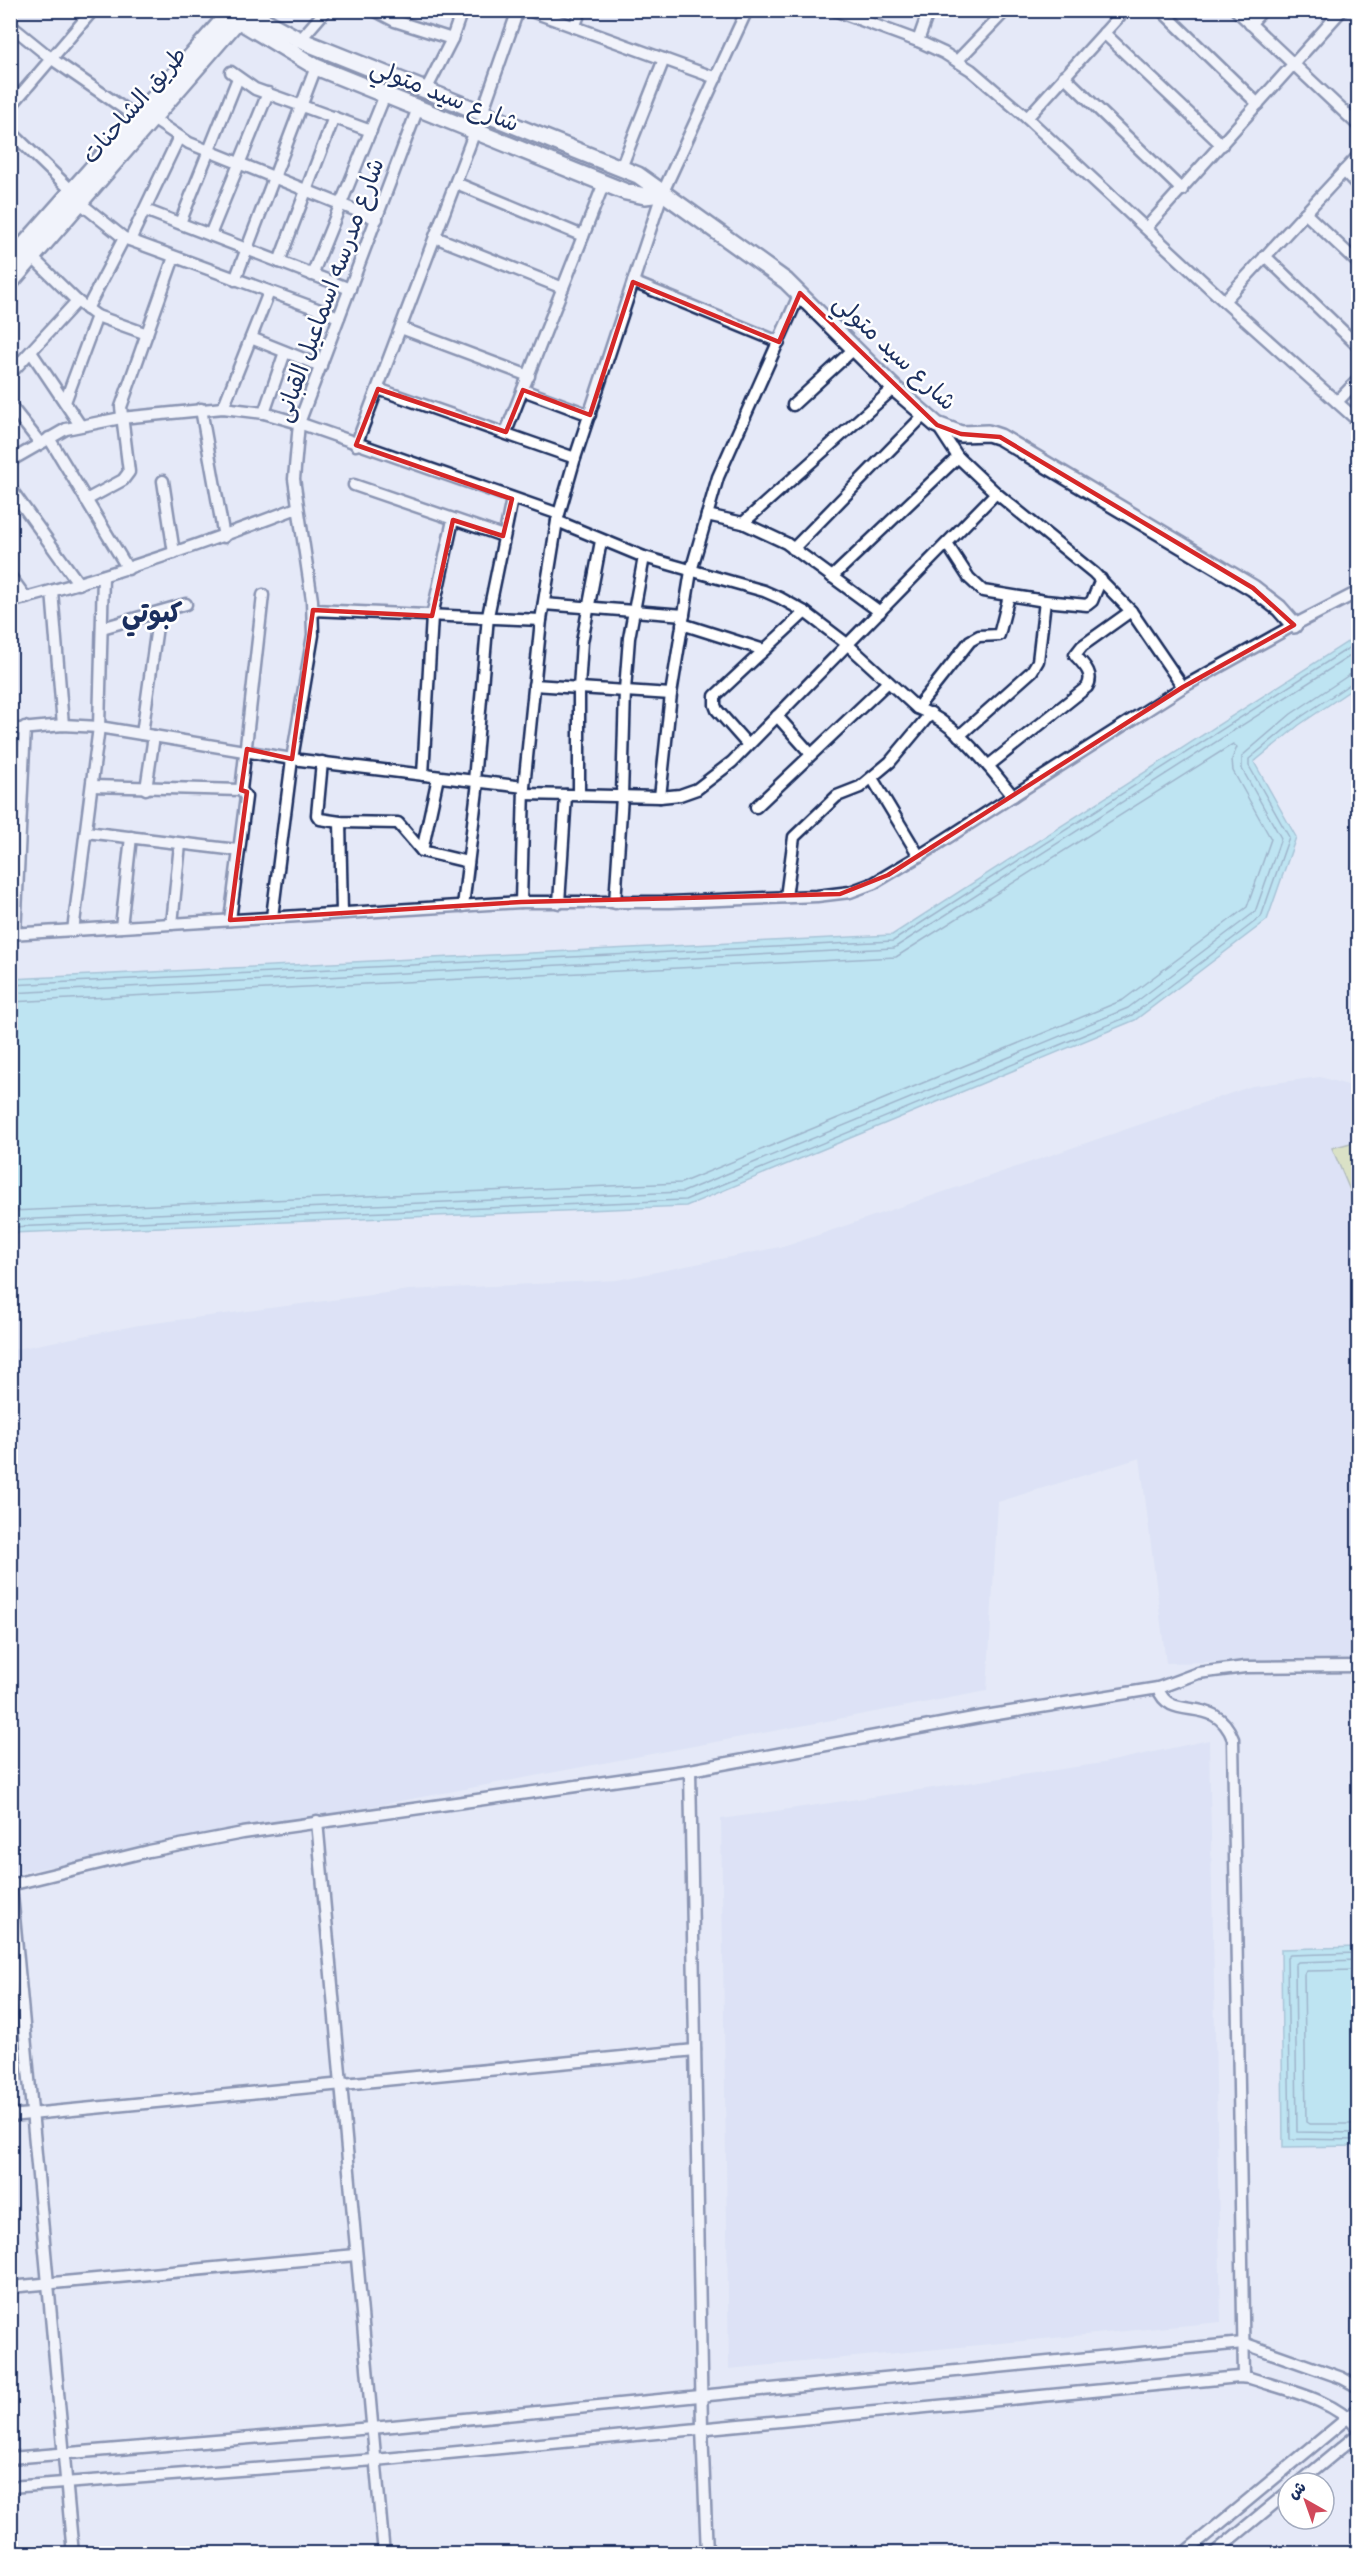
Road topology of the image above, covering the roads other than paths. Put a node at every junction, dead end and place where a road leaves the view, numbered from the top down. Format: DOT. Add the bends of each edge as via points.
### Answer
graph roads {
  1 [pos="93,10"];
  2 [pos="326,10"];
  3 [pos="374,10"];
  4 [pos="462,10"];
  5 [pos="518,10"];
  6 [pos="528,10"];
  7 [pos="580,10"];
  8 [pos="747,10"];
  9 [pos="834,10"];
  10 [pos="929,10"];
  11 [pos="1006,10"];
  12 [pos="1125,10"];
  13 [pos="1161,10"];
  14 [pos="1236,10"];
  15 [pos="1263,10"];
  16 [pos="1342,10"];
  17 [pos="237,13"];
  18 [pos="397,16"];
  19 [pos="1250,24"];
  20 [pos="10,25"];
  21 [pos="574,27"];
  22 [pos="1104,33"];
  23 [pos="452,39"];
  24 [pos="300,40"];
  25 [pos="918,41"];
  26 [pos="52,59"];
  27 [pos="664,59"];
  28 [pos="957,61"];
  29 [pos="1292,64"];
  30 [pos="316,67"];
  31 [pos="1064,76"];
  32 [pos="716,78"];
  33 [pos="426,90"];
  34 [pos="268,93"];
  35 [pos="385,95"];
  36 [pos="1258,104"];
  37 [pos="302,106"];
  38 [pos="10,107"];
  39 [pos="418,108"];
  40 [pos="482,113"];
  41 [pos="334,117"];
  42 [pos="1027,118"];
  43 [pos="146,121"];
  44 [pos="1359,125"];
  45 [pos="10,131"];
  46 [pos="371,131"];
  47 [pos="475,131"];
  48 [pos="179,137"];
  49 [pos="1222,145"];
  50 [pos="209,151"];
  51 [pos="1359,156"];
  52 [pos="239,163"];
  53 [pos="621,168"];
  54 [pos="1344,171"];
  55 [pos="273,177"];
  56 [pos="456,183"];
  57 [pos="604,183"];
  58 [pos="1359,186"];
  59 [pos="306,190"];
  60 [pos="1182,190"];
  61 [pos="662,194"];
  62 [pos="76,197"];
  63 [pos="341,204"];
  64 [pos="144,210"];
  65 [pos="1305,213"];
  66 [pos="377,219"];
  67 [pos="180,223"];
  68 [pos="1146,228"];
  69 [pos="210,235"];
  70 [pos="583,236"];
  71 [pos="435,237"];
  72 [pos="127,239"];
  73 [pos="246,249"];
  74 [pos="1265,256"];
  75 [pos="174,257"];
  76 [pos="33,258"];
  77 [pos="10,261"];
  78 [pos="279,262"];
  79 [pos="1359,263"];
  80 [pos="312,275"];
  81 [pos="235,280"];
  82 [pos="633,282"];
  83 [pos="10,283"];
  84 [pos="563,288"];
  85 [pos="350,289"];
  86 [pos="269,292"];
  87 [pos="800,293"];
  88 [pos="77,301"];
  89 [pos="1224,301"];
  90 [pos="87,309"];
  91 [pos="97,316"];
  92 [pos="339,317"];
  93 [pos="401,328"];
  94 [pos="147,334"];
  95 [pos="251,338"];
  96 [pos="779,342"];
  97 [pos="1359,346"];
  98 [pos="855,348"];
  99 [pos="31,352"];
  100 [pos="285,352"];
  101 [pos="321,366"];
  102 [pos="10,374"];
  103 [pos="529,376"];
  104 [pos="1359,380"];
  105 [pos="378,388"];
  106 [pos="894,388"];
  107 [pos="523,390"];
  108 [pos="65,402"];
  109 [pos="1337,402"];
  110 [pos="10,405"];
  111 [pos="793,405"];
  112 [pos="223,408"];
  113 [pos="201,409"];
  114 [pos="264,413"];
  115 [pos="590,415"];
  116 [pos="121,418"];
  117 [pos="931,420"];
  118 [pos="1359,421"];
  119 [pos="299,423"];
  120 [pos="80,425"];
  121 [pos="506,432"];
  122 [pos="44,440"];
  123 [pos="356,445"];
  124 [pos="958,457"];
  125 [pos="575,458"];
  126 [pos="10,461"];
  127 [pos="163,482"];
  128 [pos="354,485"];
  129 [pos="10,488"];
  130 [pos="996,493"];
  131 [pos="512,499"];
  132 [pos="86,500"];
  133 [pos="297,508"];
  134 [pos="707,515"];
  135 [pos="558,518"];
  136 [pos="453,520"];
  137 [pos="743,523"];
  138 [pos="503,536"];
  139 [pos="224,537"];
  140 [pos="601,541"];
  141 [pos="947,544"];
  142 [pos="793,549"];
  143 [pos="174,553"];
  144 [pos="644,557"];
  145 [pos="128,569"];
  146 [pos="691,571"];
  147 [pos="10,576"];
  148 [pos="103,576"];
  149 [pos="832,577"];
  150 [pos="1101,579"];
  151 [pos="79,584"];
  152 [pos="52,591"];
  153 [pos="1359,592"];
  154 [pos="263,595"];
  155 [pos="1009,596"];
  156 [pos="26,598"];
  157 [pos="1045,601"];
  158 [pos="10,602"];
  159 [pos="186,604"];
  160 [pos="544,604"];
  161 [pos="588,606"];
  162 [pos="634,609"];
  163 [pos="313,610"];
  164 [pos="1131,611"];
  165 [pos="159,612"];
  166 [pos="805,612"];
  167 [pos="880,612"];
  168 [pos="432,616"];
  169 [pos="488,616"];
  170 [pos="683,619"];
  171 [pos="542,620"];
  172 [pos="1294,625"];
  173 [pos="102,628"];
  174 [pos="848,644"];
  175 [pos="764,650"];
  176 [pos="888,682"];
  177 [pos="534,685"];
  178 [pos="1183,687"];
  179 [pos="579,688"];
  180 [pos="625,690"];
  181 [pos="671,693"];
  182 [pos="917,708"];
  183 [pos="931,713"];
  184 [pos="777,716"];
  185 [pos="63,725"];
  186 [pos="26,727"];
  187 [pos="99,727"];
  188 [pos="10,730"];
  189 [pos="142,734"];
  190 [pos="154,736"];
  191 [pos="959,736"];
  192 [pos="748,745"];
  193 [pos="247,749"];
  194 [pos="810,753"];
  195 [pos="292,759"];
  196 [pos="322,762"];
  197 [pos="988,766"];
  198 [pos="423,775"];
  199 [pos="438,777"];
  200 [pos="872,778"];
  201 [pos="476,781"];
  202 [pos="92,786"];
  203 [pos="146,789"];
  204 [pos="241,790"];
  205 [pos="524,791"];
  206 [pos="566,795"];
  207 [pos="579,795"];
  208 [pos="622,796"];
  209 [pos="1013,796"];
  210 [pos="660,797"];
  211 [pos="756,807"];
  212 [pos="340,822"];
  213 [pos="86,832"];
  214 [pos="131,837"];
  215 [pos="180,844"];
  216 [pos="237,850"];
  217 [pos="422,851"];
  218 [pos="919,856"];
  219 [pos="468,862"];
  220 [pos="14,872"];
  221 [pos="786,897"];
  222 [pos="521,902"];
  223 [pos="559,903"];
  224 [pos="615,903"];
  225 [pos="463,906"];
  226 [pos="342,912"];
  227 [pos="272,917"];
  228 [pos="230,920"];
  229 [pos="172,924"];
  230 [pos="121,927"];
  231 [pos="73,930"];
  232 [pos="13,934"];
  233 [pos="1359,1666"];
  234 [pos="1158,1688"];
  235 [pos="690,1770"];
  236 [pos="317,1821"];
  237 [pos="11,1885"];
  238 [pos="695,2050"];
  239 [pos="340,2084"];
  240 [pos="32,2113"];
  241 [pos="10,2115"];
  242 [pos="356,2255"];
  243 [pos="48,2284"];
  244 [pos="10,2287"];
  245 [pos="1242,2343"];
  246 [pos="1244,2377"];
  247 [pos="1359,2387"];
  248 [pos="702,2396"];
  249 [pos="1359,2409"];
  250 [pos="1349,2417"];
  251 [pos="372,2428"];
  252 [pos="702,2428"];
  253 [pos="1359,2428"];
  254 [pos="1359,2434"];
  255 [pos="64,2452"];
  256 [pos="10,2458"];
  257 [pos="375,2460"];
  258 [pos="1314,2471"];
  259 [pos="67,2483"];
  260 [pos="10,2487"];
  261 [pos="1276,2502"];
  262 [pos="73,2553"];
  263 [pos="384,2553"];
  264 [pos="707,2553"];
  265 [pos="1183,2553"];
  266 [pos="1213,2553"];
  1 -- 26 [label="street"];
  2 -- 24 [label="street"];
  3 -- 18 [label="street"];
  4 -- 23 [label="street"];
  5 -- 40 [label="street"];
  6 -- 21 [label="street"];
  7 -- 21 [label="street"];
  8 -- 32 [label="street"];
  9 -- 25 [label="street"];
  10 -- 25 [label="street"];
  11 -- 28 [label="street"];
  12 -- 22 [label="street"];
  13 -- 36 [label="street"];
  14 -- 19 [label="street"];
  15 -- 19 [label="street"];
  16 -- 29 [label="street"];
  17 -- 24 [label="street, شارع سيد متولي"];
  17 -- 30 [label="street, شارع سيد متولي"];
  17 -- 43 [label="street, طريق الشاحنات"];
  18 -- 23 [label="street"];
  19 -- 29 [label="street"];
  20 -- 26 [label="street"];
  21 -- 27 [label="street"];
  22 -- 31 [label="street"];
  22 -- 49 [label="street"];
  23 -- 33 [label="street"];
  24 -- 33 [label="street, شارع سيد متولي"];
  25 -- 28 [label="street"];
  26 -- 38 [label="street"];
  26 -- 43 [label="street"];
  27 -- 32 [label="street"];
  27 -- 53 [label="street"];
  28 -- 42 [label="street"];
  29 -- 36 [label="street"];
  29 -- 44 [label="street"];
  30 -- 35 [label="street, شارع سيد متولي"];
  30 -- 37 [label="street"];
  31 -- 42 [label="street"];
  31 -- 60 [label="street"];
  32 -- 61 [label="street"];
  33 -- 40 [label="street, شارع سيد متولي"];
  34 -- 37 [label="street"];
  34 -- 50 [label="street" via="234,75"];
  34 -- 52 [label="street"];
  35 -- 39 [label="street, شارع سيد متولي"];
  35 -- 46 [label="street"];
  36 -- 49 [label="street"];
  37 -- 41 [label="street"];
  37 -- 55 [label="street"];
  39 -- 47 [label="street, شارع سيد متولي"];
  39 -- 66 [label="street, شارع مدرسه اسماعيل القبانى"];
  40 -- 53 [label="street, شارع سيد متولي"];
  41 -- 46 [label="street"];
  41 -- 59 [label="street"];
  42 -- 68 [label="street"];
  43 -- 48 [label="street"];
  43 -- 62 [label="street, طريق الشاحنات"];
  45 -- 62 [label="street"];
  46 -- 63 [label="street"];
  47 -- 56 [label="street"];
  47 -- 57 [label="street, شارع سيد متولي"];
  48 -- 50 [label="street"];
  48 -- 64 [label="street"];
  49 -- 60 [label="street"];
  50 -- 52 [label="street"];
  50 -- 67 [label="street"];
  51 -- 54 [label="street"];
  52 -- 55 [label="street"];
  52 -- 69 [label="street"];
  53 -- 61 [label="street, شارع سيد متولي" via="638,175"];
  54 -- 58 [label="street"];
  54 -- 65 [label="street"];
  55 -- 59 [label="street"];
  55 -- 73 [label="street"];
  56 -- 70 [label="street"];
  56 -- 71 [label="street"];
  57 -- 61 [label="street, شارع سيد متولي" via="636,195"];
  57 -- 70 [label="street"];
  59 -- 63 [label="street"];
  59 -- 78 [label="street"];
  60 -- 68 [label="street"];
  61 -- 82 [label="street"];
  61 -- 87 [label="street, شارع سيد متولي" via="704,220"];
  62 -- 72 [label="street"];
  62 -- 76 [label="street"];
  62 -- 77 [label="street"];
  63 -- 66 [label="street"];
  63 -- 80 [label="street"];
  64 -- 67 [label="street"];
  64 -- 72 [label="street"];
  65 -- 74 [label="street"];
  65 -- 79 [label="street"];
  66 -- 85 [label="street, شارع مدرسه اسماعيل القبانى"];
  67 -- 69 [label="street"];
  68 -- 89 [label="street"];
  69 -- 73 [label="street"];
  70 -- 84 [label="street"];
  71 -- 84 [label="street"];
  71 -- 93 [label="street"];
  72 -- 75 [label="street"];
  72 -- 90 [label="street"];
  73 -- 78 [label="street"];
  73 -- 81 [label="street"];
  74 -- 89 [label="street"];
  74 -- 97 [label="street"];
  75 -- 81 [label="street"];
  75 -- 94 [label="street"];
  76 -- 83 [label="street"];
  76 -- 88 [label="street"];
  78 -- 80 [label="street"];
  80 -- 85 [label="street"];
  81 -- 86 [label="street"];
  82 -- 96 [label="street"];
  82 -- 115 [label="street"];
  84 -- 103 [label="street"];
  85 -- 92 [label="street, شارع مدرسه اسماعيل القبانى"];
  86 -- 92 [label="street"];
  86 -- 95 [label="street"];
  87 -- 96 [label="street"];
  87 -- 98 [label="street, شارع سيد متولي"];
  88 -- 90 [label="street"];
  88 -- 99 [label="street"];
  89 -- 109 [label="street"];
  90 -- 91 [label="street"];
  91 -- 94 [label="street"];
  91 -- 108 [label="street"];
  92 -- 101 [label="street, شارع مدرسه اسماعيل القبانى"];
  93 -- 103 [label="street"];
  93 -- 105 [label="street"];
  94 -- 116 [label="street" via="123,399"];
  95 -- 100 [label="street"];
  95 -- 112 [label="street"];
  96 -- 134 [label="street" via="718,477"];
  98 -- 106 [label="street, شارع سيد متولي"];
  98 -- 111 [label="street"];
  99 -- 102 [label="street"];
  99 -- 108 [label="street"];
  100 -- 101 [label="street"];
  100 -- 114 [label="street"];
  101 -- 119 [label="street, شارع مدرسه اسماعيل القبانى"];
  103 -- 107 [label="street"];
  104 -- 109 [label="street"];
  105 -- 121 [label="street"];
  105 -- 123 [label="street"];
  106 -- 117 [label="street, شارع سيد متولي"];
  106 -- 137 [label="street"];
  107 -- 115 [label="street"];
  107 -- 121 [label="street"];
  108 -- 120 [label="street"];
  109 -- 118 [label="street"];
  110 -- 122 [label="street"];
  112 -- 113 [label="street"];
  112 -- 114 [label="street"];
  113 -- 116 [label="street"];
  113 -- 139 [label="street"];
  114 -- 119 [label="street"];
  115 -- 125 [label="street"];
  116 -- 120 [label="street"];
  116 -- 132 [label="street" via="129,472 123,480"];
  117 -- 124 [label="street"];
  117 -- 142 [label="street"];
  117 -- 172 [label="street, شارع سيد متولي" via="961,434 1000,437 1253,588"];
  119 -- 123 [label="street"];
  119 -- 133 [label="street, شارع مدرسه اسماعيل القبانى" via="294,479"];
  120 -- 122 [label="street"];
  121 -- 125 [label="street"];
  122 -- 126 [label="street"];
  122 -- 132 [label="street"];
  123 -- 131 [label="street"];
  124 -- 130 [label="street"];
  124 -- 149 [label="street"];
  125 -- 135 [label="street"];
  127 -- 143 [label="street"];
  128 -- 136 [label="street"];
  129 -- 151 [label="street"];
  130 -- 141 [label="street"];
  130 -- 150 [label="street"];
  131 -- 135 [label="street"];
  131 -- 138 [label="street"];
  132 -- 145 [label="street"];
  133 -- 139 [label="street"];
  133 -- 163 [label="street, شارع مدرسه اسماعيل القبانى"];
  134 -- 137 [label="street"];
  134 -- 146 [label="street"];
  135 -- 140 [label="street"];
  135 -- 160 [label="street"];
  136 -- 138 [label="street"];
  136 -- 168 [label="street"];
  137 -- 142 [label="street"];
  138 -- 169 [label="street"];
  139 -- 143 [label="street"];
  140 -- 144 [label="street"];
  140 -- 161 [label="street"];
  141 -- 155 [label="street" via="978,587"];
  141 -- 167 [label="street"];
  142 -- 149 [label="street"];
  143 -- 145 [label="street"];
  144 -- 146 [label="street"];
  144 -- 162 [label="street"];
  145 -- 148 [label="street"];
  146 -- 166 [label="street" via="764,591"];
  146 -- 170 [label="street"];
  147 -- 156 [label="street"];
  148 -- 151 [label="street"];
  148 -- 173 [label="street"];
  149 -- 167 [label="street"];
  150 -- 157 [label="street" via="1088,605"];
  150 -- 164 [label="street"];
  151 -- 152 [label="street"];
  152 -- 156 [label="street"];
  152 -- 185 [label="street"];
  153 -- 172 [label="street"];
  154 -- 193 [label="street"];
  155 -- 157 [label="street"];
  155 -- 182 [label="street" via="999,635 979,636 970,641"];
  156 -- 158 [label="street"];
  157 -- 191 [label="street" via="1039,656 1032,671"];
  159 -- 165 [label="street"];
  160 -- 161 [label="street"];
  160 -- 171 [label="street"];
  161 -- 162 [label="street"];
  161 -- 179 [label="street"];
  162 -- 170 [label="street"];
  162 -- 180 [label="street"];
  163 -- 168 [label="street"];
  163 -- 195 [label="street, شارع مدرسه اسماعيل القبانى" via="313,635"];
  164 -- 178 [label="street"];
  164 -- 197 [label="street" via="1075,655 1090,674 1087,687"];
  165 -- 173 [label="street"];
  165 -- 189 [label="street"];
  166 -- 174 [label="street"];
  166 -- 175 [label="street"];
  167 -- 174 [label="street"];
  168 -- 169 [label="street"];
  168 -- 198 [label="street"];
  169 -- 171 [label="street"];
  169 -- 201 [label="street"];
  170 -- 175 [label="street"];
  170 -- 181 [label="street"];
  171 -- 177 [label="street"];
  172 -- 178 [label="street"];
  173 -- 187 [label="street"];
  174 -- 176 [label="street"];
  174 -- 184 [label="street"];
  175 -- 192 [label="street" via="714,701 717,710"];
  176 -- 182 [label="street"];
  176 -- 194 [label="street"];
  177 -- 179 [label="street"];
  177 -- 205 [label="street"];
  178 -- 209 [label="street"];
  179 -- 180 [label="street"];
  179 -- 207 [label="street"];
  180 -- 181 [label="street"];
  180 -- 208 [label="street"];
  181 -- 210 [label="street"];
  182 -- 183 [label="street"];
  183 -- 191 [label="street"];
  183 -- 200 [label="street" via="900,752"];
  184 -- 192 [label="street"];
  184 -- 194 [label="street"];
  185 -- 186 [label="street"];
  185 -- 187 [label="street"];
  186 -- 188 [label="street"];
  186 -- 220 [label="street"];
  187 -- 189 [label="street"];
  187 -- 202 [label="street"];
  189 -- 190 [label="street"];
  190 -- 193 [label="street"];
  190 -- 203 [label="street"];
  191 -- 197 [label="street"];
  192 -- 210 [label="street" via="697,789"];
  193 -- 195 [label="street"];
  193 -- 204 [label="street"];
  194 -- 211 [label="street"];
  195 -- 196 [label="street"];
  195 -- 227 [label="street, شارع مدرسه اسماعيل القبانى"];
  196 -- 198 [label="street"];
  196 -- 212 [label="street" via="317,815"];
  197 -- 209 [label="street"];
  198 -- 199 [label="street"];
  199 -- 201 [label="street"];
  199 -- 217 [label="street"];
  200 -- 218 [label="street"];
  200 -- 221 [label="street" via="860,788 837,796 794,837"];
  201 -- 205 [label="street"];
  201 -- 219 [label="street"];
  202 -- 203 [label="street"];
  202 -- 213 [label="street"];
  203 -- 204 [label="street"];
  204 -- 216 [label="street" via="246,797"];
  205 -- 206 [label="street"];
  205 -- 222 [label="street"];
  206 -- 207 [label="street"];
  206 -- 223 [label="street"];
  207 -- 208 [label="street"];
  208 -- 210 [label="street"];
  208 -- 224 [label="street"];
  209 -- 218 [label="street"];
  212 -- 217 [label="street" via="398,823"];
  212 -- 226 [label="street"];
  213 -- 214 [label="street"];
  213 -- 231 [label="street"];
  214 -- 215 [label="street"];
  214 -- 230 [label="street"];
  215 -- 216 [label="street"];
  215 -- 229 [label="street"];
  216 -- 228 [label="street"];
  217 -- 219 [label="street"];
  218 -- 221 [label="street" via="874,883 850,892"];
  219 -- 225 [label="street"];
  220 -- 232 [label="street"];
  221 -- 224 [label="street"];
  222 -- 223 [label="street"];
  222 -- 225 [label="street"];
  223 -- 224 [label="street"];
  225 -- 226 [label="street"];
  226 -- 227 [label="street"];
  227 -- 228 [label="street"];
  228 -- 229 [label="street"];
  229 -- 230 [label="street"];
  230 -- 231 [label="street"];
  231 -- 232 [label="street"];
  233 -- 234 [label="street" via="1245,1666 1198,1673"];
  234 -- 235 [label="street"];
  234 -- 245 [label="street" via="1169,1704 1217,1715 1233,1739"];
  235 -- 236 [label="street"];
  235 -- 238 [label="street"];
  236 -- 237 [label="street" via="149,1851"];
  236 -- 239 [label="street"];
  237 -- 240 [label="street"];
  238 -- 239 [label="street"];
  238 -- 248 [label="street"];
  239 -- 240 [label="street"];
  239 -- 242 [label="street"];
  240 -- 241 [label="street"];
  240 -- 243 [label="street"];
  242 -- 243 [label="street"];
  242 -- 251 [label="street"];
  243 -- 244 [label="street"];
  243 -- 255 [label="street"];
  245 -- 246 [label="street"];
  245 -- 247 [label="street"];
  245 -- 248 [label="street"];
  246 -- 250 [label="street" via="1326,2405"];
  246 -- 252 [label="street"];
  248 -- 251 [label="street"];
  248 -- 252 [label="street"];
  249 -- 250 [label="street"];
  250 -- 253 [label="street"];
  250 -- 265 [label="street"];
  251 -- 255 [label="street"];
  251 -- 257 [label="street"];
  252 -- 257 [label="street"];
  252 -- 264 [label="street"];
  254 -- 258 [label="street"];
  255 -- 256 [label="street"];
  255 -- 259 [label="street"];
  257 -- 259 [label="street"];
  257 -- 263 [label="street"];
  259 -- 260 [label="street"];
  259 -- 262 [label="street"];
  261 -- 266 [label="street"];
}
